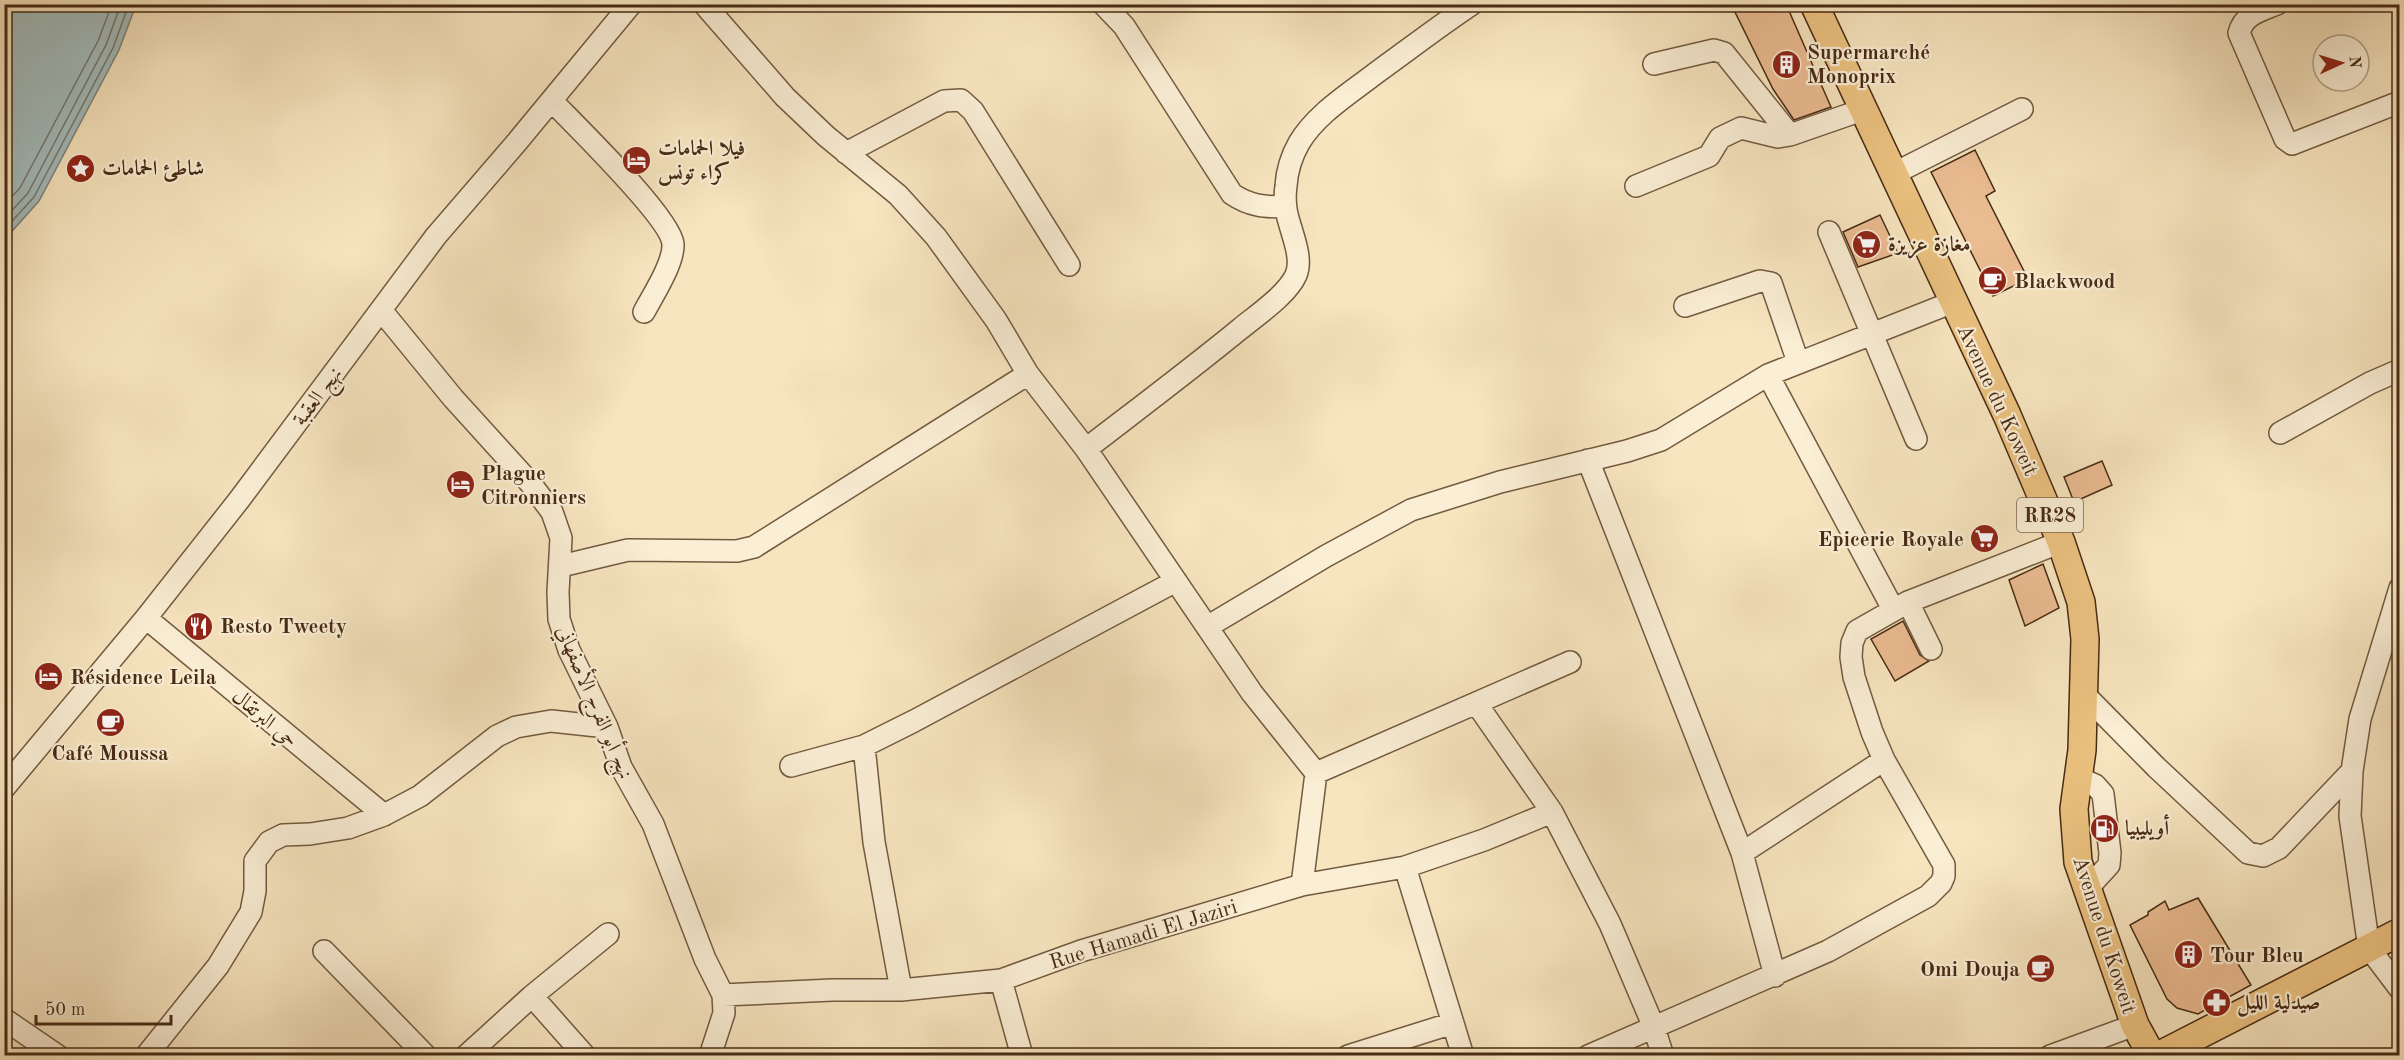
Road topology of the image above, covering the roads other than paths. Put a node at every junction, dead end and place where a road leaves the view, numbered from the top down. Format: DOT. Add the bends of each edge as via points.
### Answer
graph roads {
  1 [pos="631,4"];
  2 [pos="704,4"];
  3 [pos="1103,4"];
  4 [pos="1472,4"];
  5 [pos="1814,4"];
  6 [pos="2277,4"];
  7 [pos="1654,64"];
  8 [pos="552,101"];
  9 [pos="2400,102"];
  10 [pos="2022,109"];
  11 [pos="1862,110"];
  12 [pos="1790,135"];
  13 [pos="846,153"];
  14 [pos="1893,174"];
  15 [pos="1636,186"];
  16 [pos="1286,207"];
  17 [pos="1829,232"];
  18 [pos="1069,265"];
  19 [pos="1953,302"];
  20 [pos="1685,306"];
  21 [pos="381,310"];
  22 [pos="644,312"];
  23 [pos="1871,335"];
  24 [pos="1798,362"];
  25 [pos="2400,370"];
  26 [pos="1028,374"];
  27 [pos="1768,375"];
  28 [pos="2280,433"];
  29 [pos="1916,439"];
  30 [pos="1086,449"];
  31 [pos="1588,459"];
  32 [pos="2061,542"];
  33 [pos="561,566"];
  34 [pos="1176,581"];
  35 [pos="2400,588"];
  36 [pos="1901,606"];
  37 [pos="146,618"];
  38 [pos="1207,627"];
  39 [pos="1931,649"];
  40 [pos="1570,662"];
  41 [pos="2083,693"];
  42 [pos="1476,703"];
  43 [pos="607,727"];
  44 [pos="864,746"];
  45 [pos="1884,760"];
  46 [pos="791,766"];
  47 [pos="2352,771"];
  48 [pos="1316,773"];
  49 [pos="4,788"];
  50 [pos="1552,812"];
  51 [pos="384,815"];
  52 [pos="1742,853"];
  53 [pos="1405,867"];
  54 [pos="1302,885"];
  55 [pos="2400,932"];
  56 [pos="608,934"];
  57 [pos="2369,948"];
  58 [pos="324,951"];
  59 [pos="1775,975"];
  60 [pos="1001,980"];
  61 [pos="2400,989"];
  62 [pos="900,990"];
  63 [pos="723,995"];
  64 [pos="532,996"];
  65 [pos="4,1018"];
  66 [pos="1453,1023"];
  67 [pos="1653,1025"];
  68 [pos="2135,1025"];
  69 [pos="58,1056"];
  70 [pos="146,1056"];
  71 [pos="426,1056"];
  72 [pos="466,1056"];
  73 [pos="585,1056"];
  74 [pos="710,1056"];
  75 [pos="1022,1056"];
  76 [pos="1348,1056"];
  77 [pos="1463,1056"];
  78 [pos="1588,1056"];
  79 [pos="1663,1056"];
  80 [pos="2050,1056"];
  81 [pos="2152,1056"];
  82 [pos="2158,1056"];
  1 -- 8 [label="street, نهج العقبة"];
  2 -- 13 [label="street" via="785,97"];
  3 -- 16 [label="street" via="1124,26 1232,194 1259,207"];
  4 -- 16 [label="street" via="1318,119 1299,142 1288,167"];
  5 -- 11 [label="main road, Avenue du Koweit / RR28"];
  6 -- 9 [label="street" via="2242,21 2239,33 2285,139 2292,144"];
  7 -- 12 [label="street" via="1714,50 1724,53"];
  8 -- 21 [label="street, نهج العقبة" via="436,237"];
  8 -- 22 [label="street" via="611,162 670,234 673,244 669,262"];
  10 -- 14 [label="street"];
  11 -- 12 [label="street"];
  11 -- 14 [label="main road, Avenue du Koweit / RR28"];
  12 -- 15 [label="street" via="1778,137 1741,128 1720,138 1709,156"];
  13 -- 18 [label="street" via="944,101 961,100 972,111"];
  13 -- 26 [label="street" via="898,195 936,237 996,320"];
  14 -- 19 [label="main road, Avenue du Koweit / RR28"];
  16 -- 30 [label="street" via="1298,255 1295,276 1289,284 1197,364"];
  17 -- 23 [label="street"];
  19 -- 23 [label="street"];
  19 -- 32 [label="main road, Avenue du Koweit / RR28"];
  20 -- 24 [label="street" via="1760,280 1771,283"];
  21 -- 33 [label="street, نهج أبو الفرج الأصفهاني" via="552,512 561,538"];
  21 -- 37 [label="street, نهج العقبة"];
  23 -- 24 [label="street"];
  23 -- 29 [label="street"];
  24 -- 27 [label="street"];
  25 -- 28 [label="street"];
  26 -- 30 [label="street"];
  26 -- 33 [label="street" via="754,547 737,551 628,550"];
  27 -- 31 [label="street" via="1660,440"];
  27 -- 36 [label="street"];
  30 -- 34 [label="street"];
  31 -- 38 [label="street" via="1411,510"];
  31 -- 52 [label="street"];
  32 -- 36 [label="street"];
  32 -- 41 [label="main road, Avenue du Koweit / RR28" via="2081,602 2085,639"];
  33 -- 43 [label="street, نهج أبو الفرج الأصفهاني" via="559,619 569,650"];
  34 -- 38 [label="street"];
  34 -- 44 [label="street"];
  35 -- 47 [label="street" via="2360,719"];
  36 -- 39 [label="street"];
  36 -- 45 [label="street" via="1857,631 1851,643 1861,700"];
  37 -- 49 [label="street, نهج العقبة"];
  37 -- 51 [label="street, حي البرتقال"];
  38 -- 48 [label="street" via="1252,693"];
  40 -- 42 [label="street"];
  41 -- 47 [label="street" via="2248,853 2263,856 2279,848"];
  41 -- 68 [label="main road, Avenue du Koweit / RR28" via="2074,832 2078,862"];
  42 -- 48 [label="street"];
  42 -- 50 [label="street"];
  43 -- 51 [label="street" via="551,722 516,727 497,736 420,796"];
  43 -- 63 [label="street, نهج أبو الفرج الأصفهاني" via="621,767 653,824"];
  44 -- 46 [label="street"];
  44 -- 62 [label="street" via="874,842"];
  45 -- 52 [label="street"];
  45 -- 59 [label="street" via="1944,865 1941,883 1928,896 1893,916"];
  47 -- 57 [label="street" via="2350,816"];
  48 -- 54 [label="street"];
  50 -- 53 [label="street, Rue Hamadi El Jaziri"];
  50 -- 67 [label="street" via="1610,924"];
  51 -- 70 [label="street" via="348,828 283,835 269,842 255,861 250,912 218,966"];
  52 -- 59 [label="street"];
  53 -- 54 [label="street, Rue Hamadi El Jaziri"];
  53 -- 66 [label="street"];
  54 -- 60 [label="street, Rue Hamadi El Jaziri" via="1081,951"];
  55 -- 57 [label="main road"];
  56 -- 64 [label="street"];
  57 -- 61 [label="street"];
  57 -- 82 [label="main road"];
  58 -- 71 [label="street"];
  59 -- 67 [label="street"];
  60 -- 62 [label="street, Rue Hamadi El Jaziri"];
  60 -- 75 [label="street"];
  62 -- 63 [label="street, Rue Hamadi El Jaziri"];
  63 -- 74 [label="street" via="724,1013"];
  64 -- 72 [label="street"];
  64 -- 73 [label="street"];
  65 -- 69 [label="street"];
  66 -- 76 [label="street"];
  66 -- 77 [label="street"];
  67 -- 78 [label="street"];
  67 -- 79 [label="street"];
  68 -- 80 [label="street"];
  68 -- 81 [label="main road, Avenue du Koweit / RR28"];
}
